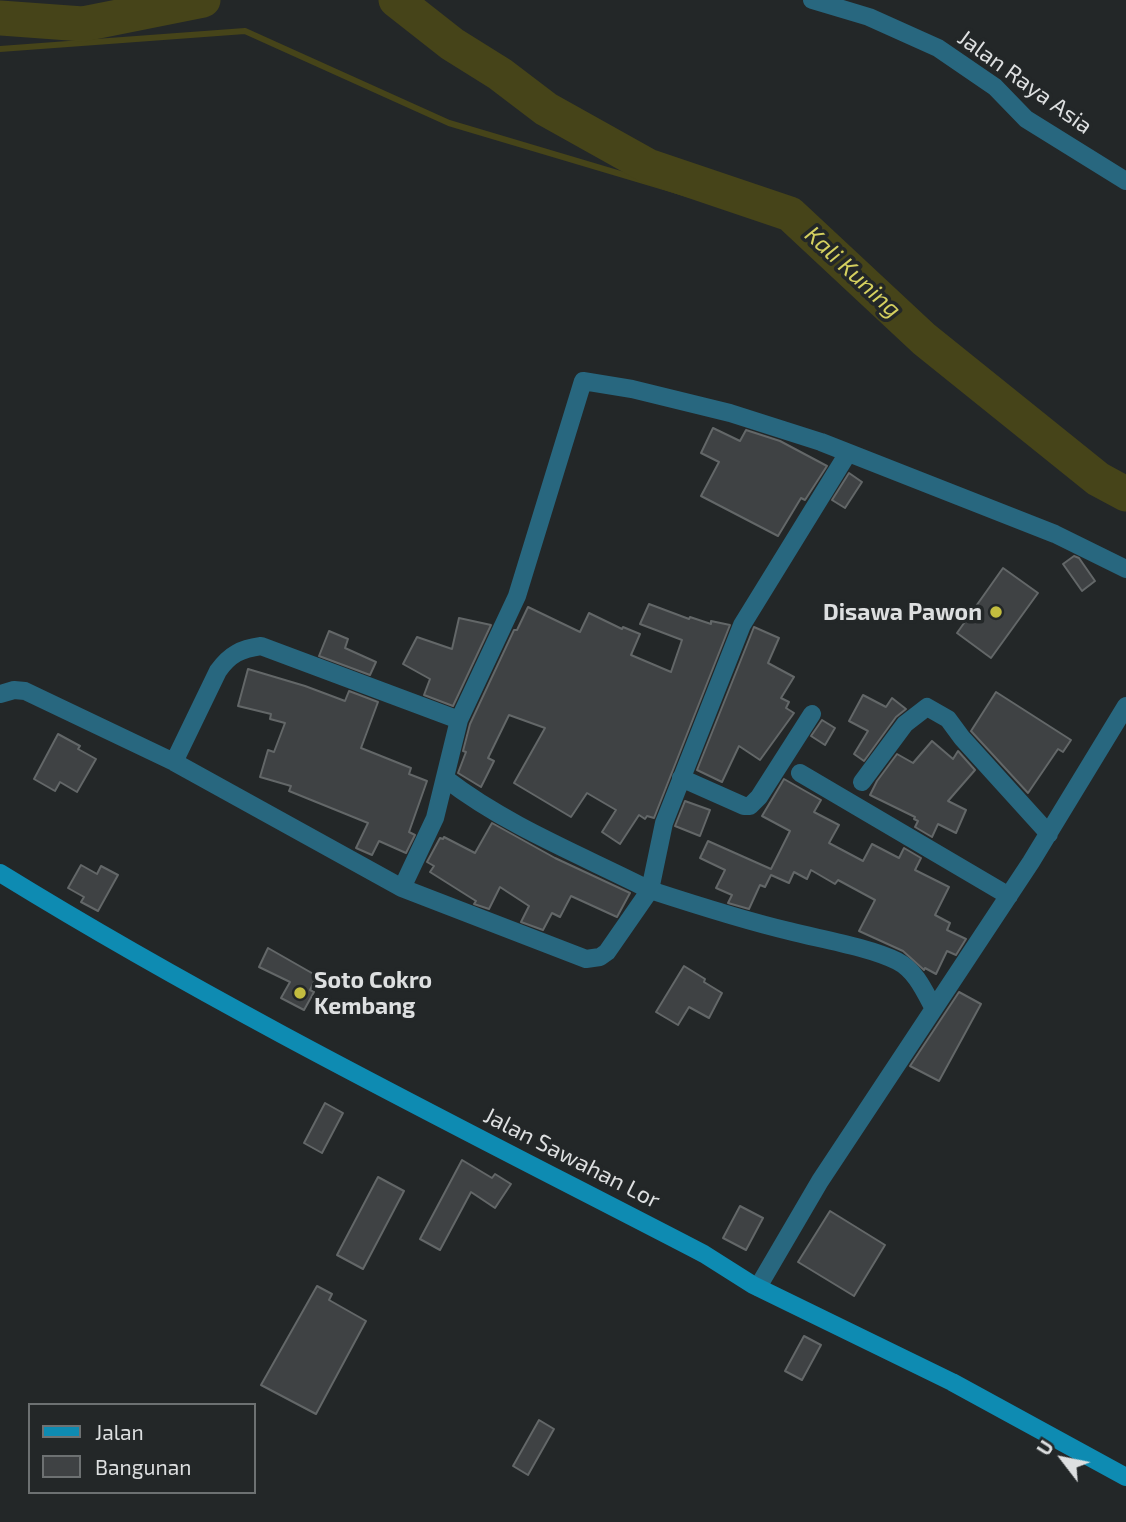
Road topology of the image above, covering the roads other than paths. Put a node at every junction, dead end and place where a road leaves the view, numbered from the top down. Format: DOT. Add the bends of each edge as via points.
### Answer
graph roads {
  1 [pos="812,0"];
  2 [pos="1126,181"];
  3 [pos="848,453"];
  4 [pos="1126,569"];
  5 [pos="0,694"];
  6 [pos="1126,706"];
  7 [pos="812,714"];
  8 [pos="459,720"];
  9 [pos="174,762"];
  10 [pos="800,772"];
  11 [pos="681,778"];
  12 [pos="446,779"];
  13 [pos="862,782"];
  14 [pos="1049,834"];
  15 [pos="0,873"];
  16 [pos="402,888"];
  17 [pos="650,890"];
  18 [pos="1009,896"];
  19 [pos="933,1007"];
  20 [pos="758,1287"];
  21 [pos="1126,1477"];
  1 -- 2 [label="street, Jalan Raya Asia" via="869,17 937,48 995,87 1026,119"];
  3 -- 4 [label="street" via="1055,534"];
  3 -- 8 [label="street" via="730,413 583,381 517,596"];
  3 -- 11 [label="street" via="742,625"];
  5 -- 9 [label="street" via="25,691"];
  6 -- 14 [label="street"];
  7 -- 11 [label="street" via="750,806"];
  8 -- 9 [label="street" via="261,646 243,649 218,671"];
  8 -- 12 [label="street"];
  9 -- 16 [label="street"];
  10 -- 18 [label="street"];
  11 -- 17 [label="street" via="664,823"];
  12 -- 16 [label="street" via="435,818"];
  12 -- 17 [label="street" via="502,816"];
  13 -- 14 [label="street" via="905,724 926,708 948,719"];
  14 -- 18 [label="street"];
  15 -- 20 [label="main road, Jalan Sawahan Lor" via="124,948 704,1254"];
  16 -- 17 [label="street" via="586,958 607,952"];
  17 -- 19 [label="street" via="897,961 910,971"];
  18 -- 19 [label="street"];
  19 -- 20 [label="street" via="820,1181"];
  20 -- 21 [label="main road, Jalan Sawahan Lor" via="952,1382"];
}
